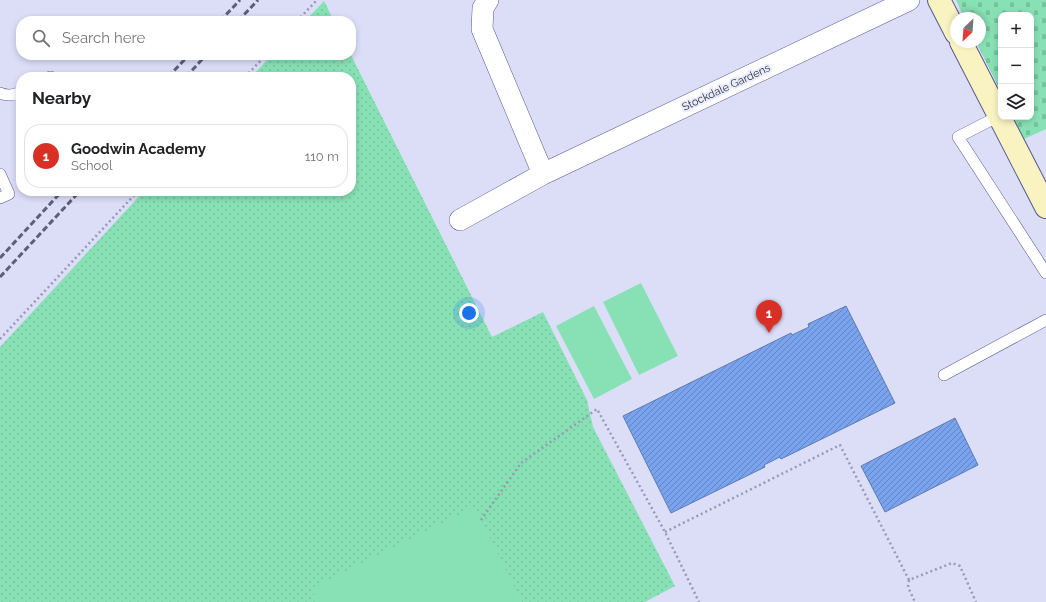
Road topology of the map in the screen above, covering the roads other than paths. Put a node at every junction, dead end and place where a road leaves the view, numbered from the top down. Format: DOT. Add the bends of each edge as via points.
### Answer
graph roads {
  1 [pos="488,0"];
  2 [pos="909,0"];
  3 [pos="939,0"];
  4 [pos="950,21"];
  5 [pos="964,48"];
  6 [pos="0,93"];
  7 [pos="16,94"];
  8 [pos="998,114"];
  9 [pos="998,117"];
  10 [pos="1001,120"];
  11 [pos="0,174"];
  12 [pos="543,174"];
  13 [pos="0,198"];
  14 [pos="1046,207"];
  15 [pos="460,220"];
  16 [pos="1046,273"];
  17 [pos="1046,320"];
  18 [pos="944,375"];
  1 -- 12 [label="street" via="483,8 482,29"];
  2 -- 12 [label="street, Stockdale Gardens"];
  3 -- 4 [label="main road"];
  5 -- 8 [label="main road"];
  6 -- 7 [label="lane"];
  9 -- 16 [label="lane" via="958,137"];
  10 -- 14 [label="main road"];
  11 -- 13 [label="lane" via="9,194"];
  12 -- 15 [label="street, Stockdale Gardens"];
  17 -- 18 [label="lane"];
}
